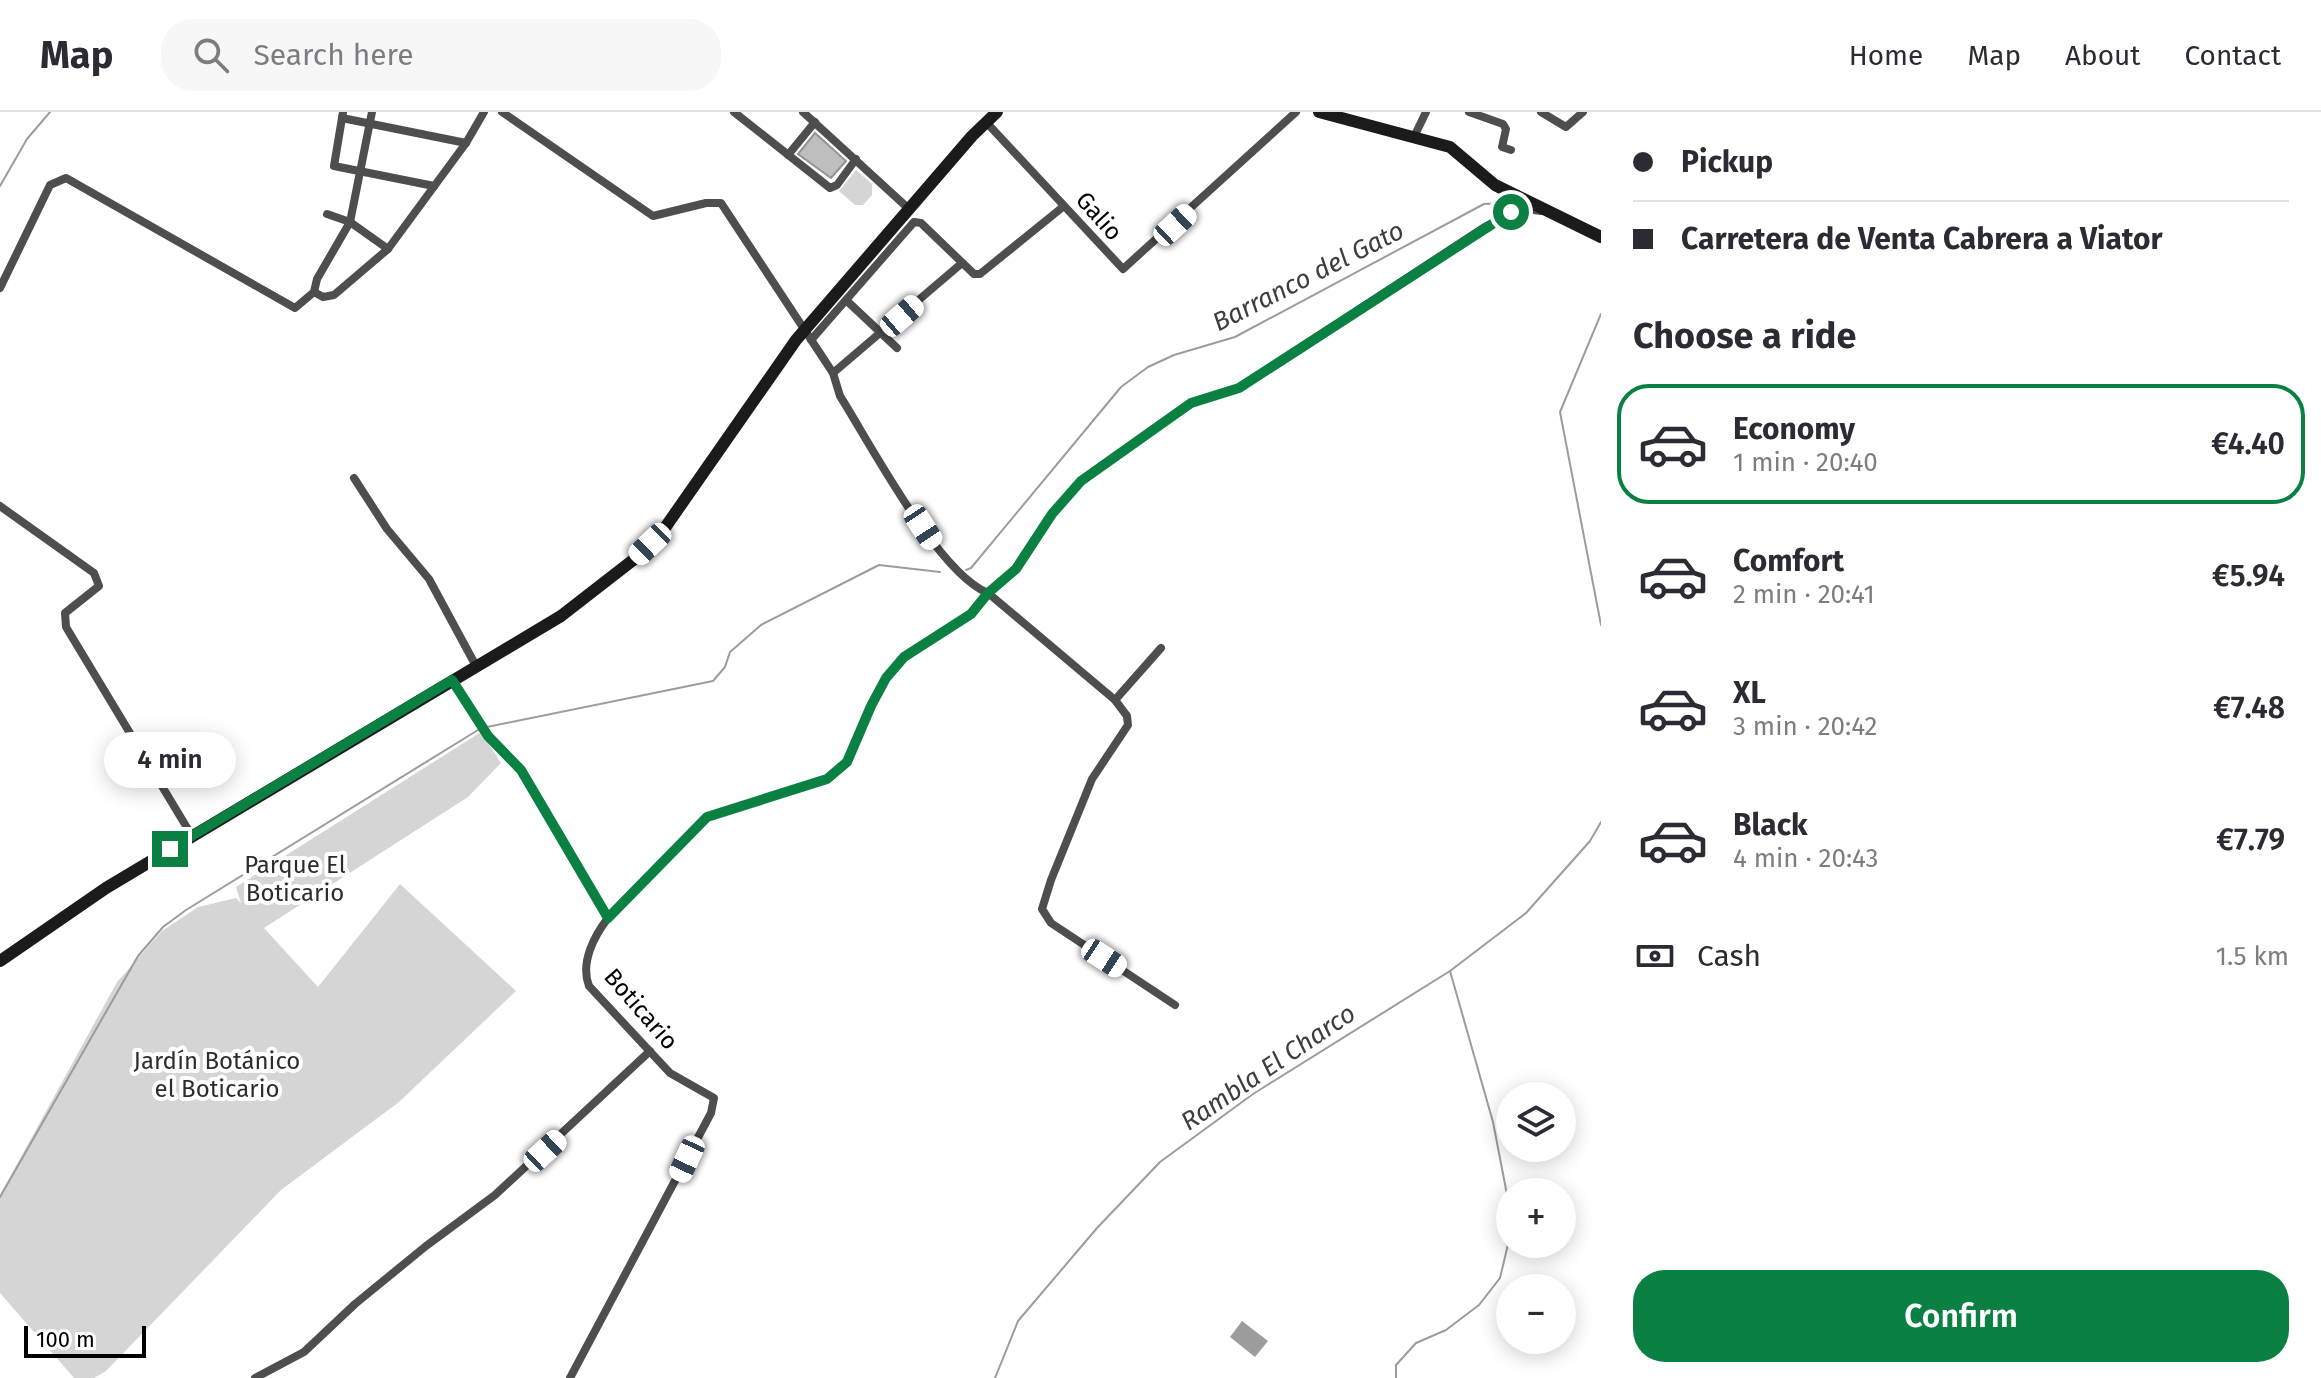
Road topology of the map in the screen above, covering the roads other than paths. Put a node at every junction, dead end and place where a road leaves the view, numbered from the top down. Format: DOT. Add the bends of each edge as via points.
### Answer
graph roads {
  1 [pos="372,112"];
  2 [pos="484,112"];
  3 [pos="502,112"];
  4 [pos="734,112"];
  5 [pos="803,112"];
  6 [pos="997,112"];
  7 [pos="1296,112"];
  8 [pos="1319,112"];
  9 [pos="1426,112"];
  10 [pos="1469,112"];
  11 [pos="1533,112"];
  12 [pos="1583,112"];
  13 [pos="1544,114"];
  14 [pos="343,115"];
  15 [pos="815,122"];
  16 [pos="986,122"];
  17 [pos="370,123"];
  18 [pos="1414,137"];
  19 [pos="466,143"];
  20 [pos="1511,150"];
  21 [pos="788,155"];
  22 [pos="856,159"];
  23 [pos="360,172"];
  24 [pos="434,186"];
  25 [pos="1064,206"];
  26 [pos="909,209"];
  27 [pos="1550,212"];
  28 [pos="327,214"];
  29 [pos="350,222"];
  30 [pos="1601,237"];
  31 [pos="388,249"];
  32 [pos="962,263"];
  33 [pos="0,288"];
  34 [pos="314,292"];
  35 [pos="846,300"];
  36 [pos="882,333"];
  37 [pos="807,335"];
  38 [pos="897,348"];
  39 [pos="833,373"];
  40 [pos="354,478"];
  41 [pos="0,506"];
  42 [pos="988,593"];
  43 [pos="1161,648"];
  44 [pos="476,666"];
  45 [pos="452,680"];
  46 [pos="1115,700"];
  47 [pos="192,836"];
  48 [pos="608,918"];
  49 [pos="0,961"];
  50 [pos="1175,1005"];
  51 [pos="650,1051"];
  52 [pos="255,1378"];
  53 [pos="570,1378"];
  1 -- 17 [label="street"];
  2 -- 19 [label="street"];
  3 -- 37 [label="street" via="653,216 721,203"];
  4 -- 21 [label="street"];
  5 -- 15 [label="street"];
  6 -- 16 [label="street"];
  7 -- 25 [label="street, Galio" via="1123,269"];
  8 -- 18 [label="street"];
  9 -- 18 [label="street"];
  10 -- 20 [label="street" via="1503,124 1502,147"];
  11 -- 13 [label="street"];
  12 -- 13 [label="street" via="1566,127"];
  14 -- 17 [label="street"];
  14 -- 23 [label="street" via="334,166"];
  15 -- 21 [label="street"];
  15 -- 22 [label="street"];
  16 -- 25 [label="street, Galio"];
  16 -- 26 [label="street"];
  17 -- 19 [label="street"];
  17 -- 23 [label="street"];
  18 -- 27 [label="street" via="1450,147 1495,185"];
  19 -- 24 [label="street"];
  21 -- 22 [label="street" via="830,188"];
  22 -- 26 [label="street"];
  23 -- 24 [label="street"];
  23 -- 29 [label="street"];
  24 -- 31 [label="street"];
  25 -- 32 [label="street" via="980,274"];
  26 -- 37 [label="street"];
  27 -- 30 [label="street"];
  27 -- 42 [label="street" via="1511,212 1239,388 1191,403 1081,481 1016,569"];
  28 -- 29 [label="street"];
  29 -- 31 [label="street"];
  29 -- 34 [label="street"];
  31 -- 34 [label="street" via="334,295"];
  32 -- 35 [label="street" via="914,222"];
  32 -- 36 [label="street"];
  33 -- 34 [label="street" via="50,185 66,178 295,308"];
  35 -- 36 [label="street"];
  35 -- 37 [label="street"];
  36 -- 38 [label="street"];
  36 -- 39 [label="street"];
  37 -- 39 [label="street"];
  37 -- 44 [label="street" via="662,532 637,557 561,616"];
  39 -- 42 [label="street" via="840,396 943,558 974,588"];
  40 -- 44 [label="street" via="429,579"];
  41 -- 47 [label="street" via="94,573 99,586 65,613 66,627"];
  42 -- 46 [label="street"];
  42 -- 48 [label="street" via="971,614 904,657 886,678 847,762 827,779 707,817"];
  43 -- 46 [label="street"];
  44 -- 45 [label="street"];
  45 -- 47 [label="street"];
  45 -- 48 [label="street" via="488,736 521,770"];
  46 -- 50 [label="street" via="1128,725 1092,779 1042,909 1051,923"];
  47 -- 49 [label="street"];
  48 -- 51 [label="street, Boticario" via="591,945 586,980"];
  51 -- 52 [label="street" via="495,1195 355,1304 304,1352"];
  51 -- 53 [label="street, Boticario" via="682,1082 714,1098 714,1104"];
}
